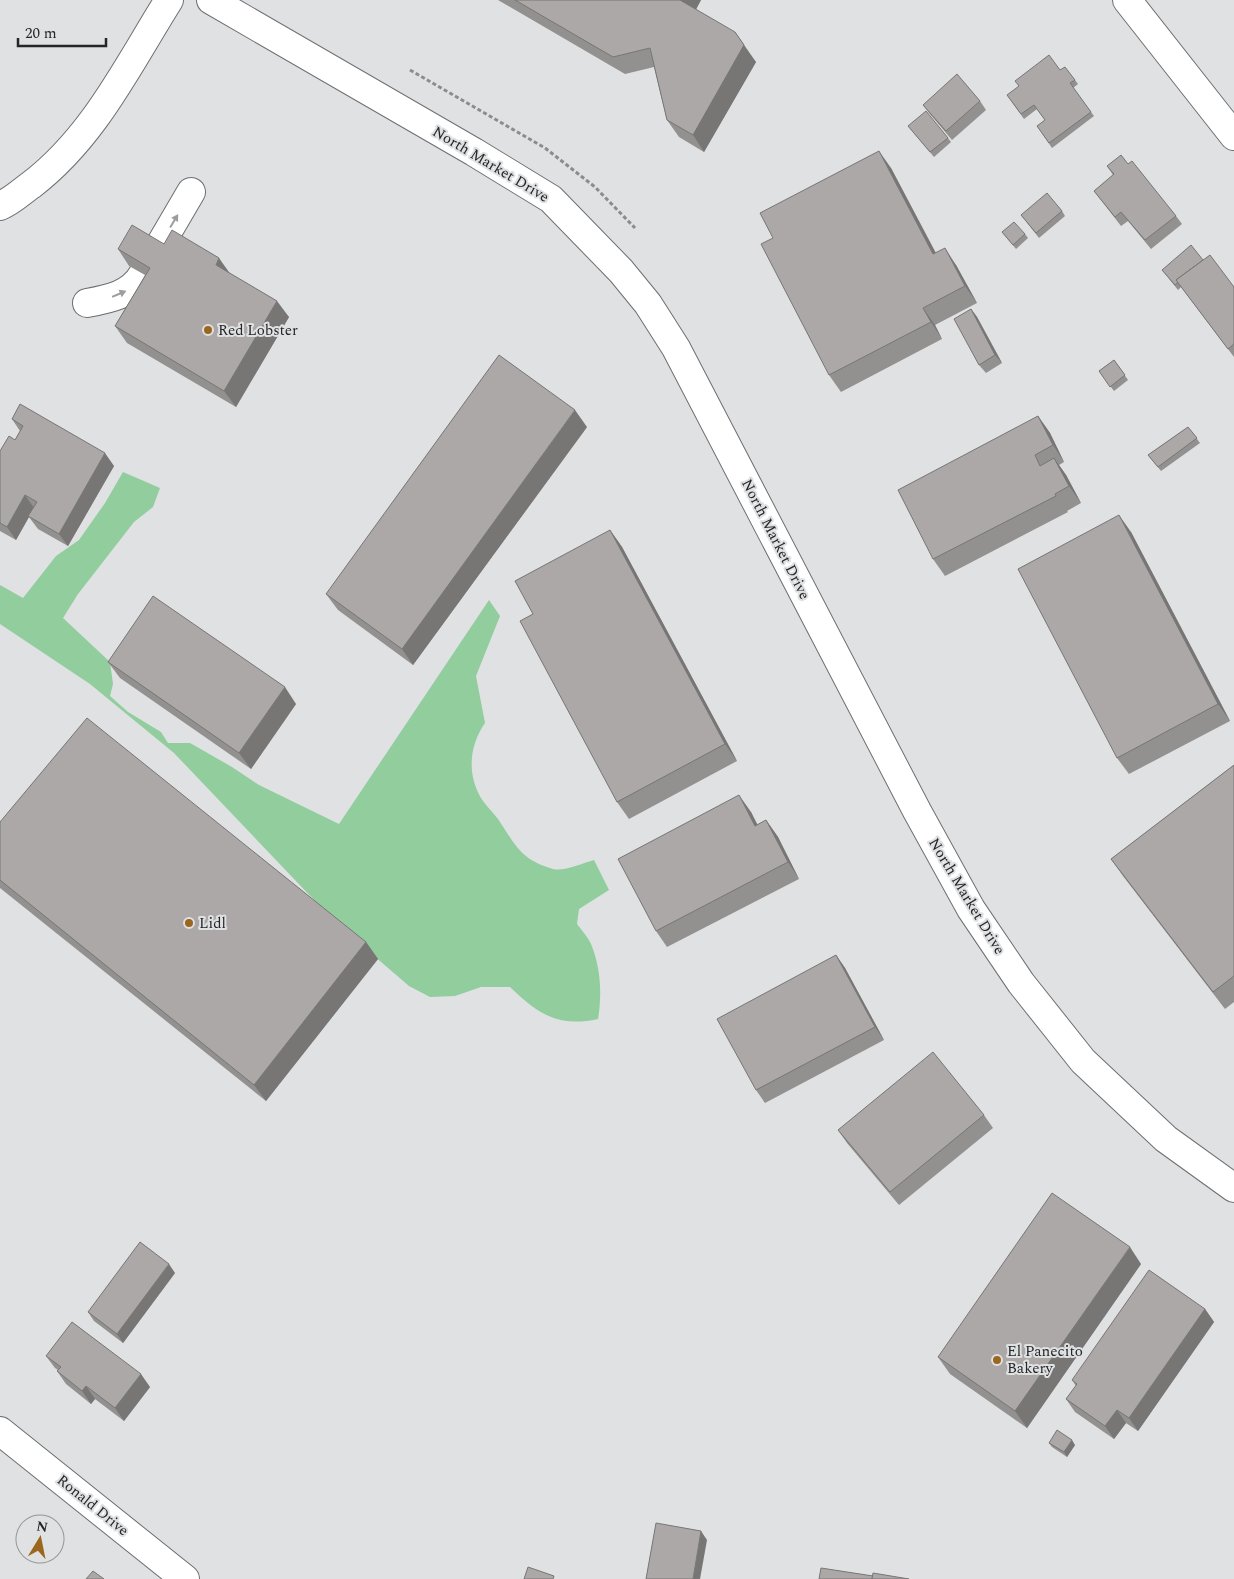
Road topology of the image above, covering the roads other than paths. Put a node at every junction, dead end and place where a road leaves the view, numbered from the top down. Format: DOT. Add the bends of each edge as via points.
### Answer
graph roads {
  1 [pos="169,0"];
  2 [pos="211,0"];
  3 [pos="1127,0"];
  4 [pos="1234,136"];
  5 [pos="191,192"];
  6 [pos="0,206"];
  7 [pos="157,250"];
  8 [pos="143,274"];
  9 [pos="87,303"];
  10 [pos="1234,1188"];
  11 [pos="0,1431"];
  12 [pos="185,1579"];
  1 -- 6 [label="street" via="91,126 49,172"];
  2 -- 10 [label="street, North Market Drive" via="551,199 621,270 676,348 971,909 1010,967 1083,1061 1166,1139"];
  3 -- 4 [label="street"];
  7 -- 5 [label="street, one-way"];
  9 -- 8 [label="street, one-way" via="119,295 136,286"];
  11 -- 12 [label="street, Ronald Drive"];
}
